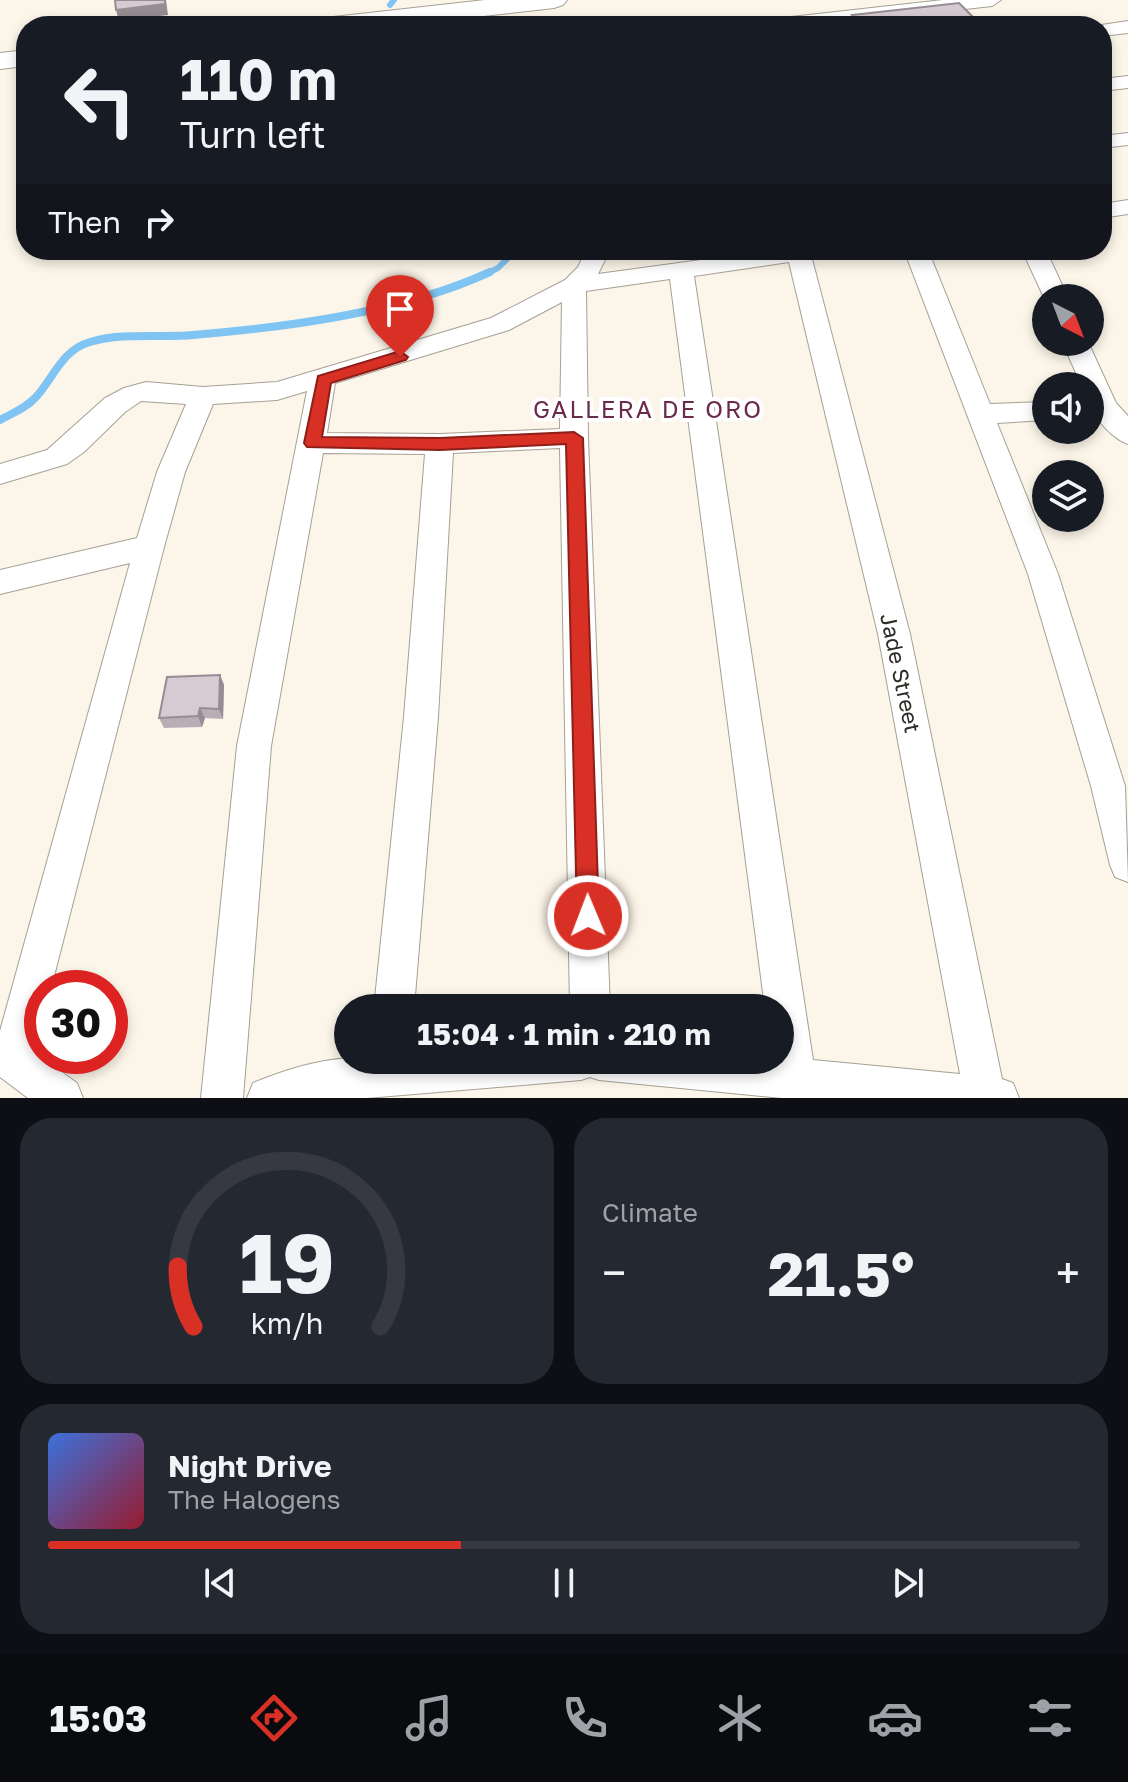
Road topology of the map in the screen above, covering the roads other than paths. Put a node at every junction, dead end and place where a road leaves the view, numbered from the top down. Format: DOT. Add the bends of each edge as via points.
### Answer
graph roads {
  1 [pos="554,0"];
  2 [pos="992,0"];
  3 [pos="412,16"];
  4 [pos="872,16"];
  5 [pos="594,260"];
  6 [pos="754,260"];
  7 [pos="815,260"];
  8 [pos="920,260"];
  9 [pos="1039,260"];
  10 [pos="681,270"];
  11 [pos="1050,284"];
  12 [pos="574,285"];
  13 [pos="323,379"];
  14 [pos="203,396"];
  15 [pos="1032,412"];
  16 [pos="1104,413"];
  17 [pos="979,414"];
  18 [pos="1128,434"];
  19 [pos="574,438"];
  20 [pos="313,443"];
  21 [pos="440,444"];
  22 [pos="0,474"];
  23 [pos="149,547"];
  24 [pos="0,583"];
  25 [pos="1128,865"];
  26 [pos="395,994"];
  27 [pos="590,994"];
  28 [pos="6,1056"];
  29 [pos="353,1074"];
  30 [pos="751,1074"];
  31 [pos="795,1078"];
  32 [pos="992,1097"];
  33 [pos="62,1098"];
  34 [pos="222,1098"];
  35 [pos="268,1098"];
  1 -- 3 [label="main road"];
  2 -- 4 [label="street"];
  5 -- 12 [label="street"];
  6 -- 10 [label="street"];
  7 -- 32 [label="street, Jade Street"];
  8 -- 17 [label="street"];
  9 -- 11 [label="street"];
  10 -- 12 [label="street"];
  10 -- 31 [label="street"];
  12 -- 13 [label="street" via="500,324"];
  12 -- 19 [label="street"];
  13 -- 14 [label="street" via="277,391"];
  13 -- 20 [label="street"];
  14 -- 22 [label="street" via="133,394 57,457"];
  14 -- 23 [label="street" via="171,472"];
  15 -- 17 [label="street"];
  16 -- 18 [label="street"];
  17 -- 25 [label="street" via="1043,574"];
  19 -- 21 [label="street"];
  19 -- 27 [label="street"];
  20 -- 21 [label="street"];
  20 -- 34 [label="street" via="254,746"];
  21 -- 26 [label="street"];
  23 -- 24 [label="street"];
  23 -- 28 [label="street" via="94,763"];
  28 -- 33 [label="street"];
  29 -- 35 [label="street"];
  30 -- 31 [label="street"];
  31 -- 32 [label="street"];
}
